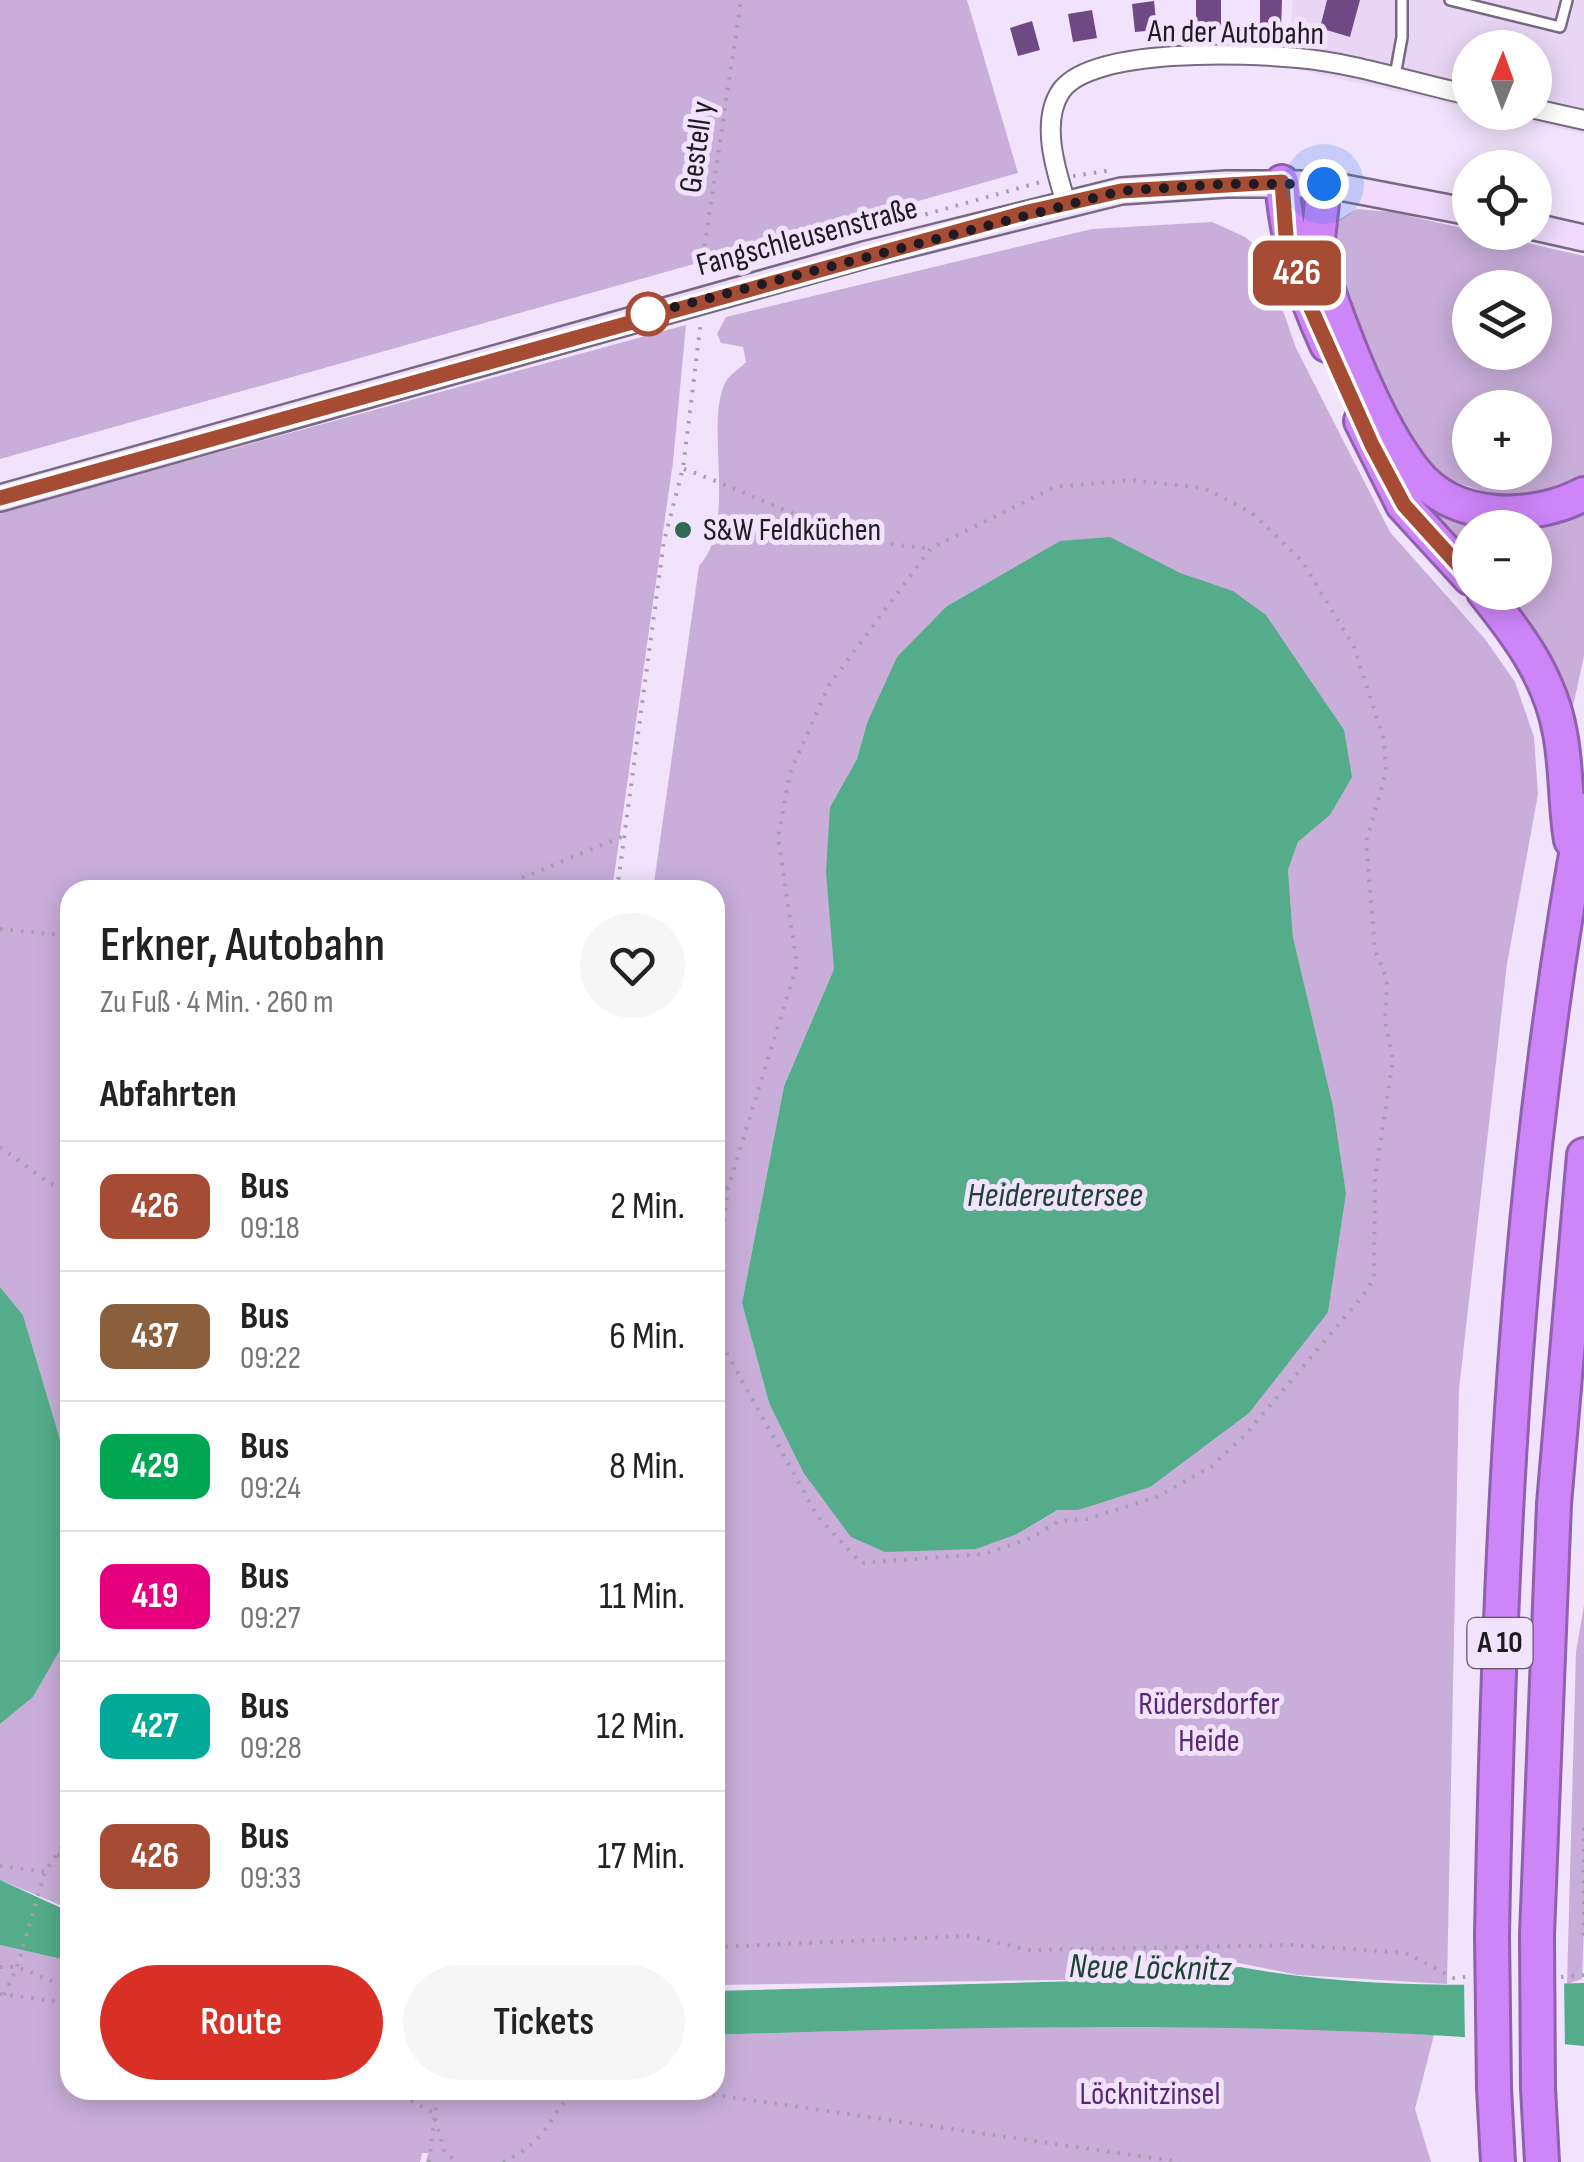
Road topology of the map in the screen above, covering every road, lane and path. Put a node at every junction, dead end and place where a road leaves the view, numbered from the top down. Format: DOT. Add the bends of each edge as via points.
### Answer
graph roads {
  1 [pos="741,0"];
  2 [pos="1402,0"];
  3 [pos="1450,0"];
  4 [pos="1566,0"];
  5 [pos="1394,79"];
  6 [pos="1452,92"];
  7 [pos="1552,113"];
  8 [pos="1584,120"];
  9 [pos="1282,182"];
  10 [pos="1324,184"];
  11 [pos="1066,203"];
  12 [pos="1452,209"];
  13 [pos="1552,231"];
  14 [pos="1584,238"];
  15 [pos="700,300"];
  16 [pos="683,468"];
  17 [pos="1584,494"];
  18 [pos="0,498"];
  19 [pos="931,548"];
  20 [pos="1452,558"];
  21 [pos="1499,610"];
  22 [pos="1584,810"];
  23 [pos="626,835"];
  24 [pos="1575,859"];
  25 [pos="517,880"];
  26 [pos="619,880"];
  27 [pos="0,929"];
  28 [pos="60,935"];
  29 [pos="0,1147"];
  30 [pos="1584,1155"];
  31 [pos="60,1187"];
  32 [pos="725,1188"];
  33 [pos="728,1188"];
  34 [pos="725,1212"];
  35 [pos="1584,1215"];
  36 [pos="1574,1251"];
  37 [pos="725,1350"];
  38 [pos="1584,1828"];
  39 [pos="60,1849"];
  40 [pos="56,1855"];
  41 [pos="60,1856"];
  42 [pos="0,1866"];
  43 [pos="45,1872"];
  44 [pos="1584,1942"];
  45 [pos="725,1948"];
  46 [pos="0,1967"];
  47 [pos="18,1968"];
  48 [pos="1454,1978"];
  49 [pos="60,1984"];
  50 [pos="2,1994"];
  51 [pos="60,2002"];
  52 [pos="725,2096"];
  53 [pos="410,2100"];
  54 [pos="437,2100"];
  55 [pos="568,2100"];
  56 [pos="435,2114"];
  57 [pos="429,2162"];
  58 [pos="457,2162"];
  59 [pos="503,2162"];
  60 [pos="1180,2162"];
  61 [pos="1498,2162"];
  62 [pos="1542,2162"];
  1 -- 15 [label="path, Gestell y"];
  2 -- 5 [label="lane"];
  3 -- 4 [label="lane" via="1560,28"];
  5 -- 6 [label="street, An der Autobahn"];
  5 -- 11 [label="street, An der Autobahn" via="1297,58 1202,56 1122,62 1084,73 1062,90 1051,115"];
  7 -- 8 [label="street"];
  9 -- 10 [label="main road, Fangschleusenstraße"];
  9 -- 11 [label="main road, Fangschleusenstraße" via="1121,191"];
  9 -- 20 [label="highway" via="1286,236 1300,284 1372,445 1404,505"];
  10 -- 12 [label="main road, Fangschleusenstraße"];
  10 -- 17 [label="highway" via="1321,271 1394,439 1416,474 1436,491 1500,512 1532,514"];
  11 -- 15 [label="main road, Fangschleusenstraße"];
  13 -- 14 [label="main road"];
  15 -- 16 [label="path, Gestell y"];
  15 -- 18 [label="main road, Fangschleusenstraße"];
  16 -- 19 [label="path" via="830,527 905,548"];
  16 -- 23 [label="path, Gestell y" via="664,542"];
  19 -- 33 [label="path" via="829,685 790,772 778,837 797,965"];
  19 -- 37 [label="path" via="1055,487 1131,480 1204,488 1252,513 1302,561 1354,647 1384,740 1386,772 1366,842 1374,950 1387,979 1385,1022 1393,1060 1375,1178 1374,1278 1306,1366 1212,1466 1157,1497 1058,1521 984,1554 942,1560 855,1558 818,1516"];
  21 -- 24 [label="highway" via="1546,683 1560,730"];
  22 -- 24 [label="highway, A 10"];
  23 -- 25 [label="path"];
  23 -- 26 [label="path, Gestell y"];
  24 -- 61 [label="highway, A 10, bridge" via="1532,1158 1503,1566 1492,1935"];
  27 -- 28 [label="path"];
  29 -- 31 [label="path"];
  30 -- 36 [label="highway, A 10"];
  32 -- 33 [label="path"];
  33 -- 34 [label="path"];
  35 -- 36 [label="highway"];
  36 -- 62 [label="highway, A 10, bridge" via="1554,1504 1537,1935"];
  38 -- 44 [label="path"];
  39 -- 40 [label="path"];
  40 -- 41 [label="path"];
  40 -- 43 [label="path"];
  42 -- 43 [label="path"];
  43 -- 47 [label="path"];
  45 -- 48 [label="path" via="968,1936 1028,1950 1293,1945 1404,1953"];
  46 -- 47 [label="path"];
  47 -- 49 [label="path"];
  47 -- 50 [label="path"];
  50 -- 51 [label="path"];
  52 -- 60 [label="path"];
  53 -- 56 [label="path"];
  54 -- 56 [label="path"];
  55 -- 59 [label="path" via="527,2149"];
  56 -- 57 [label="path"];
  56 -- 58 [label="path" via="439,2140"];
}
